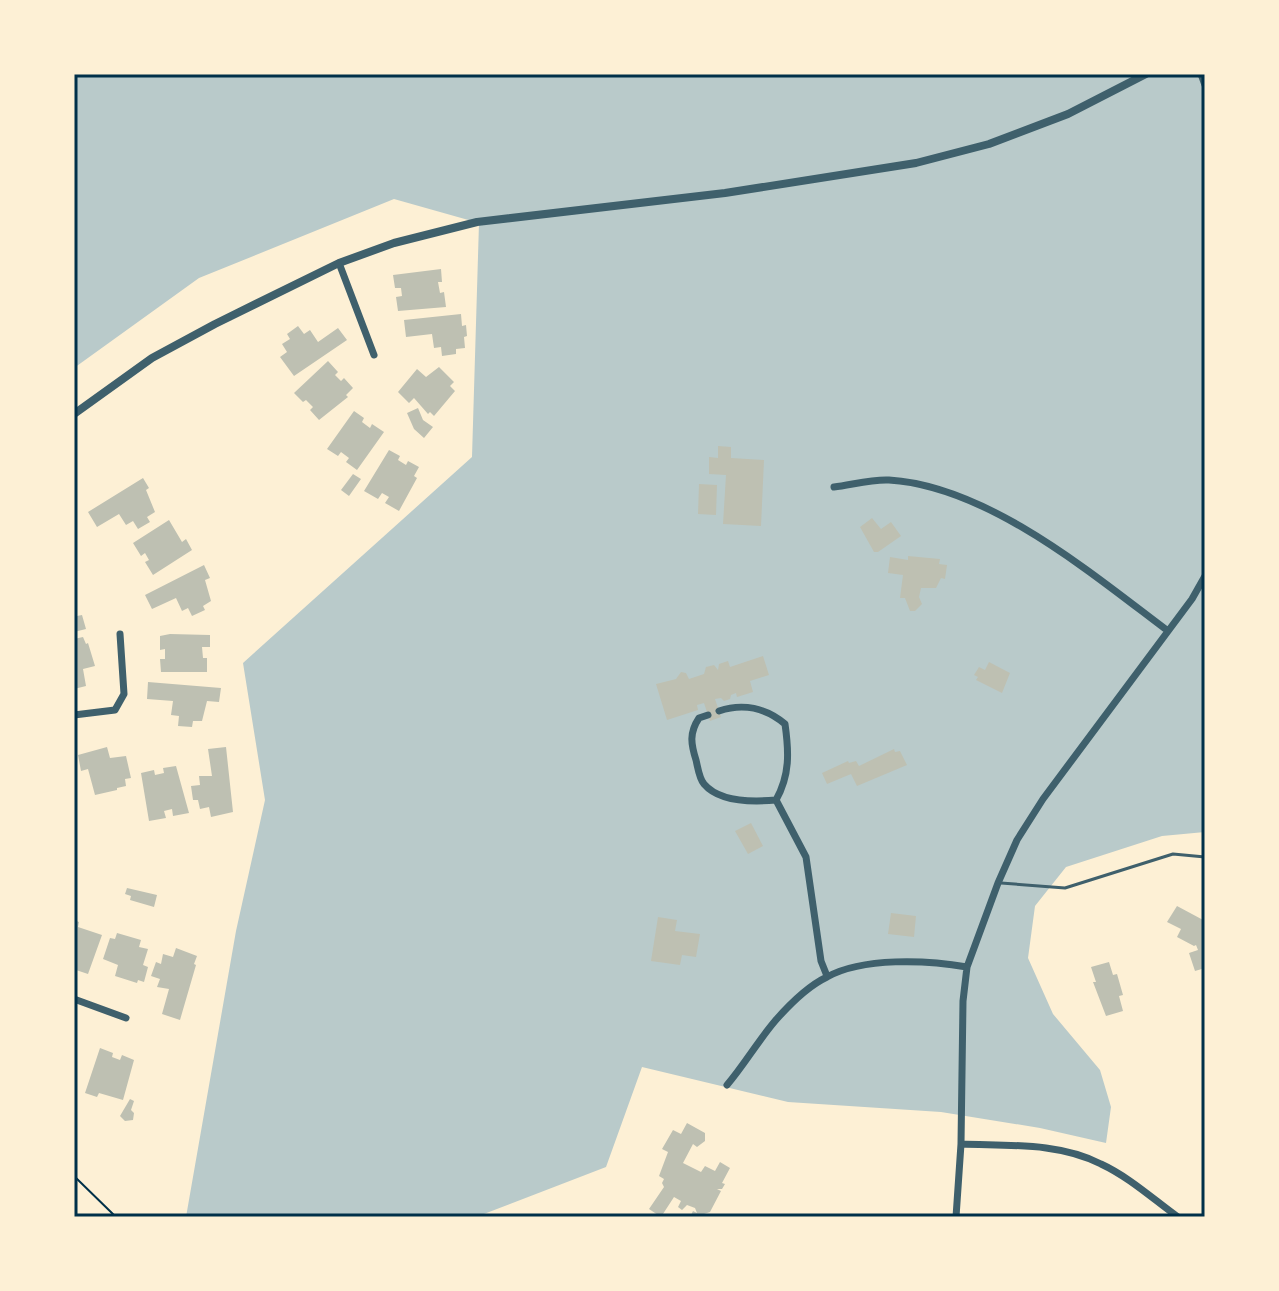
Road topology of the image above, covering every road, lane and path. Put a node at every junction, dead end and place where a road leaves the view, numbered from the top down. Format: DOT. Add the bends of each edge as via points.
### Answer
graph roads {
  1 [pos="1146,74"];
  2 [pos="1201,74"];
  3 [pos="1205,85"];
  4 [pos="339,263"];
  5 [pos="374,355"];
  6 [pos="74,414"];
  7 [pos="834,487"];
  8 [pos="1205,576"];
  9 [pos="1168,631"];
  10 [pos="120,634"];
  11 [pos="719,711"];
  12 [pos="74,715"];
  13 [pos="708,715"];
  14 [pos="776,800"];
  15 [pos="1205,857"];
  16 [pos="998,883"];
  17 [pos="967,967"];
  18 [pos="827,976"];
  19 [pos="74,999"];
  20 [pos="126,1018"];
  21 [pos="727,1085"];
  22 [pos="961,1144"];
  23 [pos="74,1176"];
  24 [pos="116,1217"];
  25 [pos="956,1217"];
  26 [pos="1178,1217"];
  1 -- 4 [label="street" via="1068,114 989,144 916,163 725,193 477,222"];
  2 -- 3 [label="street"];
  4 -- 5 [label="street"];
  4 -- 6 [label="street" via="152,358"];
  7 -- 9 [label="street" via="888,479 986,507 1038,536"];
  8 -- 9 [label="street"];
  9 -- 16 [label="street" via="1043,799"];
  10 -- 12 [label="street" via="124,694 115,710"];
  11 -- 14 [label="street" via="752,707 785,724 789,754"];
  13 -- 14 [label="street" via="699,718 691,735 702,782 729,798"];
  14 -- 18 [label="street" via="806,857"];
  15 -- 16 [label="lane" via="1173,854 1065,888"];
  16 -- 17 [label="street"];
  17 -- 18 [label="street" via="902,961"];
  17 -- 22 [label="street"];
  18 -- 21 [label="street" via="775,1021"];
  19 -- 20 [label="street"];
  22 -- 25 [label="street"];
  22 -- 26 [label="street" via="1074,1153 1122,1176"];
  23 -- 24 [label="path"];
}
